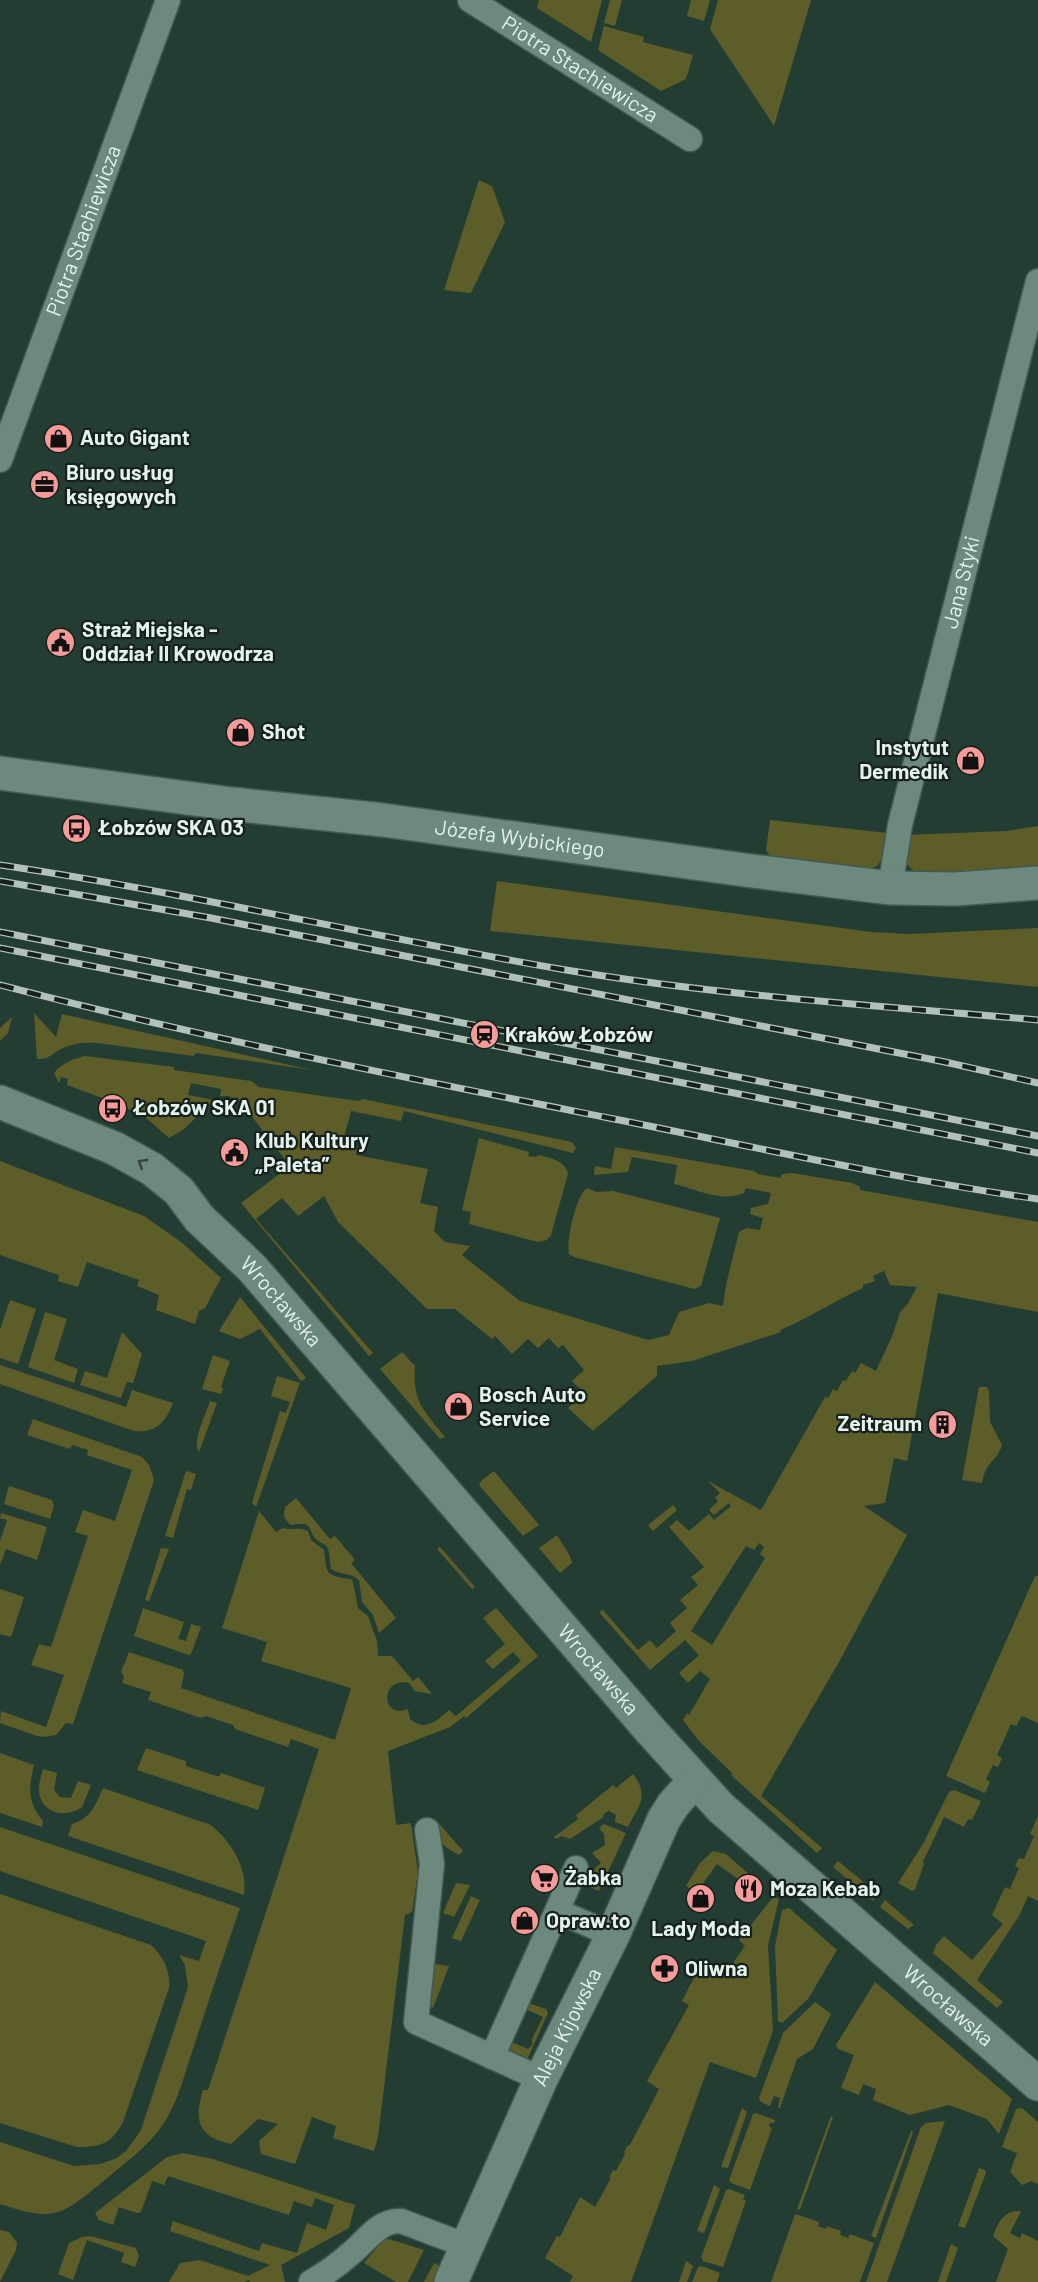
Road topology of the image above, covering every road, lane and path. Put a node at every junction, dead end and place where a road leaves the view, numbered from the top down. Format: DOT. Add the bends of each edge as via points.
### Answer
graph roads {
  1 [pos="168,0"];
  2 [pos="470,0"];
  3 [pos="690,139"];
  4 [pos="1038,281"];
  5 [pos="0,460"];
  6 [pos="0,773"];
  7 [pos="1038,883"];
  8 [pos="890,888"];
  9 [pos="0,1102"];
  10 [pos="0,1125"];
  11 [pos="199,1218"];
  12 [pos="695,1780"];
  13 [pos="427,1830"];
  14 [pos="576,1868"];
  15 [pos="557,1911"];
  16 [pos="613,1935"];
  17 [pos="492,2057"];
  18 [pos="541,2079"];
  19 [pos="1038,2084"];
  20 [pos="467,2246"];
  21 [pos="311,2282"];
  22 [pos="451,2282"];
  1 -- 5 [label="street, Piotra Stachiewicza"];
  2 -- 3 [label="street, Piotra Stachiewicza"];
  4 -- 8 [label="street, Jana Styki" via="900,825"];
  6 -- 8 [label="street, Józefa Wybickiego"];
  7 -- 8 [label="street, Józefa Wybickiego" via="955,889"];
  11 -- 9 [label="street, Wrocławska, one-way" via="179,1191 137,1159"];
  10 -- 11 [label="street, Wrocławska" via="97,1163 168,1207"];
  11 -- 12 [label="street, Wrocławska" via="252,1268"];
  12 -- 16 [label="street, Aleja Kijowska" via="664,1819"];
  12 -- 19 [label="street, Wrocławska" via="734,1821"];
  13 -- 17 [label="street" via="432,1864 416,2022"];
  14 -- 15 [label="street"];
  15 -- 16 [label="street"];
  15 -- 17 [label="street"];
  16 -- 18 [label="street, Aleja Kijowska"];
  17 -- 18 [label="street"];
  18 -- 20 [label="street, Aleja Kijowska"];
  20 -- 21 [label="street" via="392,2221"];
  20 -- 22 [label="street, Aleja Kijowska"];
}
